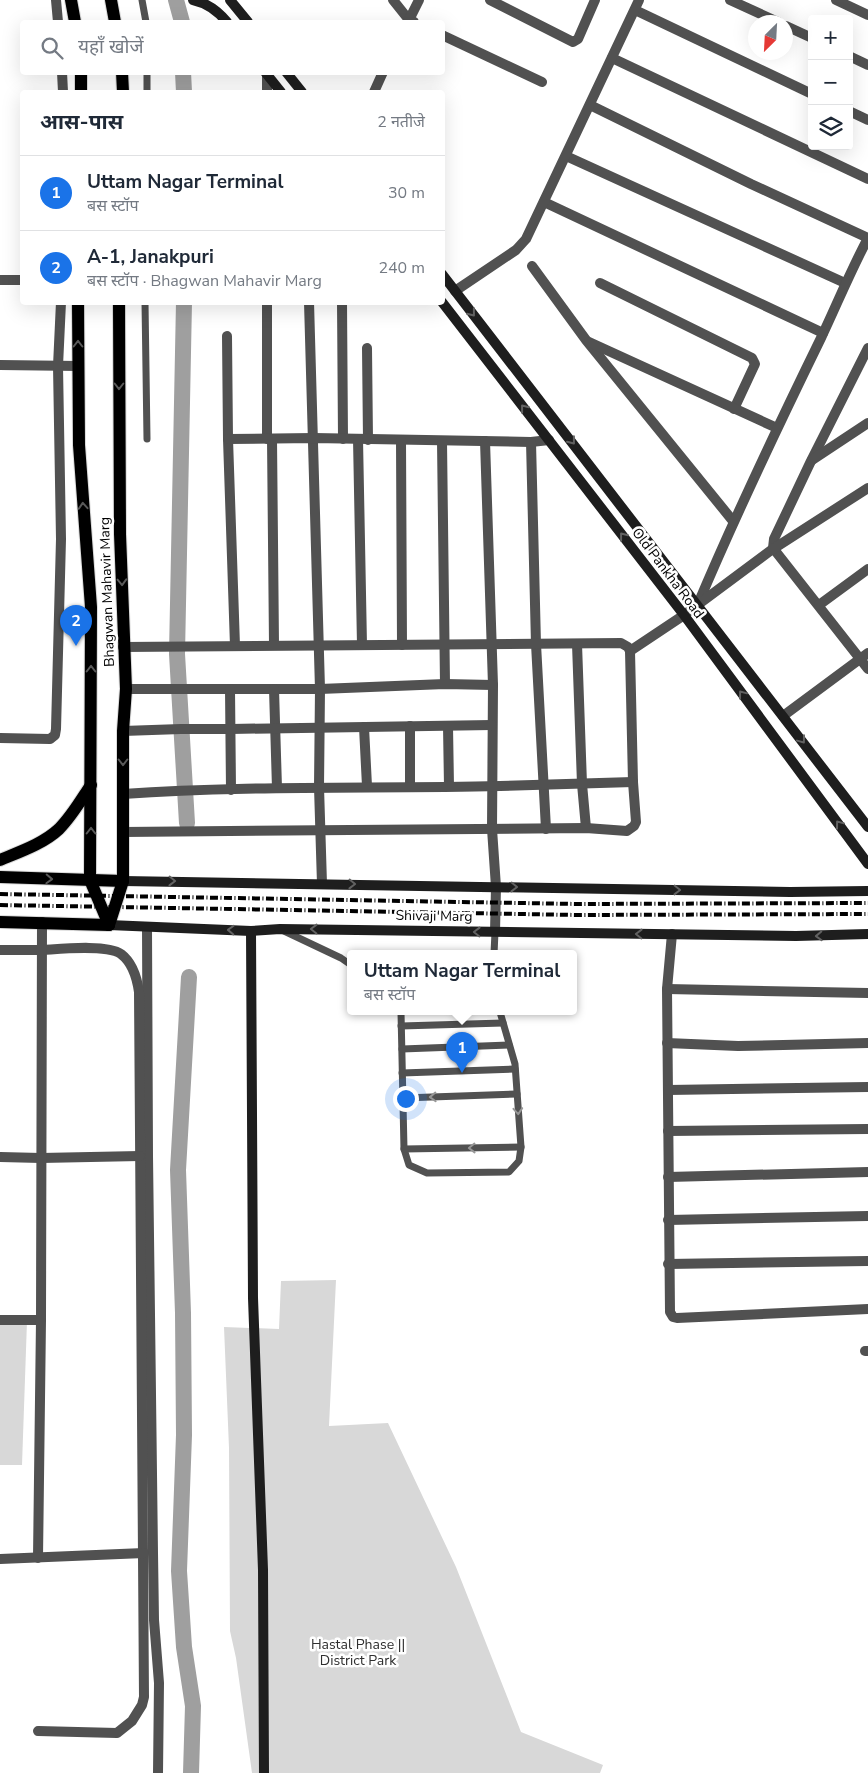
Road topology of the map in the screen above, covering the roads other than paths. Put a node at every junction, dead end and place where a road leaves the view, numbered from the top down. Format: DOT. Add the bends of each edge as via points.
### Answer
graph roads {
  1 [pos="56,0"];
  2 [pos="71,0"];
  3 [pos="111,0"];
  4 [pos="142,0"];
  5 [pos="230,0"];
  6 [pos="393,0"];
  7 [pos="419,0"];
  8 [pos="490,0"];
  9 [pos="595,0"];
  10 [pos="639,0"];
  11 [pos="730,0"];
  12 [pos="836,0"];
  13 [pos="197,1"];
  14 [pos="635,10"];
  15 [pos="763,15"];
  16 [pos="868,15"];
  17 [pos="58,20"];
  18 [pos="75,20"];
  19 [pos="114,20"];
  20 [pos="146,20"];
  21 [pos="225,20"];
  22 [pos="246,20"];
  23 [pos="409,20"];
  24 [pos="412,20"];
  25 [pos="793,29"];
  26 [pos="808,36"];
  27 [pos="445,37"];
  28 [pos="612,58"];
  29 [pos="853,58"];
  30 [pos="868,65"];
  31 [pos="62,75"];
  32 [pos="81,75"];
  33 [pos="122,75"];
  34 [pos="147,75"];
  35 [pos="266,75"];
  36 [pos="268,75"];
  37 [pos="288,75"];
  38 [pos="382,75"];
  39 [pos="542,82"];
  40 [pos="63,90"];
  41 [pos="81,90"];
  42 [pos="123,90"];
  43 [pos="147,90"];
  44 [pos="267,90"];
  45 [pos="279,90"];
  46 [pos="300,90"];
  47 [pos="375,90"];
  48 [pos="808,92"];
  49 [pos="590,105"];
  50 [pos="853,114"];
  51 [pos="868,120"];
  52 [pos="566,156"];
  53 [pos="868,179"];
  54 [pos="544,202"];
  55 [pos="868,238"];
  56 [pos="532,266"];
  57 [pos="445,278"];
  58 [pos="0,280"];
  59 [pos="20,280"];
  60 [pos="600,283"];
  61 [pos="844,284"];
  62 [pos="455,291"];
  63 [pos="61,305"];
  64 [pos="78,305"];
  65 [pos="119,305"];
  66 [pos="145,305"];
  67 [pos="267,305"];
  68 [pos="309,305"];
  69 [pos="342,305"];
  70 [pos="444,305"];
  71 [pos="823,333"];
  72 [pos="227,336"];
  73 [pos="586,340"];
  74 [pos="367,348"];
  75 [pos="868,348"];
  76 [pos="0,365"];
  77 [pos="58,366"];
  78 [pos="78,366"];
  79 [pos="734,409"];
  80 [pos="868,423"];
  81 [pos="777,428"];
  82 [pos="314,438"];
  83 [pos="146,439"];
  84 [pos="228,439"];
  85 [pos="269,439"];
  86 [pos="344,439"];
  87 [pos="363,440"];
  88 [pos="401,440"];
  89 [pos="549,440"];
  90 [pos="442,441"];
  91 [pos="485,441"];
  92 [pos="531,442"];
  93 [pos="811,461"];
  94 [pos="868,488"];
  95 [pos="733,521"];
  96 [pos="773,548"];
  97 [pos="868,569"];
  98 [pos="698,604"];
  99 [pos="820,605"];
  100 [pos="684,615"];
  101 [pos="402,644"];
  102 [pos="445,644"];
  103 [pos="536,644"];
  104 [pos="578,644"];
  105 [pos="274,645"];
  106 [pos="318,645"];
  107 [pos="362,645"];
  108 [pos="492,645"];
  109 [pos="235,646"];
  110 [pos="123,647"];
  111 [pos="630,652"];
  112 [pos="864,656"];
  113 [pos="868,669"];
  114 [pos="445,684"];
  115 [pos="493,685"];
  116 [pos="320,688"];
  117 [pos="126,689"];
  118 [pos="230,689"];
  119 [pos="274,689"];
  120 [pos="784,716"];
  121 [pos="410,726"];
  122 [pos="448,726"];
  123 [pos="492,726"];
  124 [pos="364,727"];
  125 [pos="276,728"];
  126 [pos="320,728"];
  127 [pos="231,729"];
  128 [pos="123,731"];
  129 [pos="0,738"];
  130 [pos="633,782"];
  131 [pos="582,784"];
  132 [pos="91,785"];
  133 [pos="545,785"];
  134 [pos="367,786"];
  135 [pos="410,786"];
  136 [pos="449,786"];
  137 [pos="492,786"];
  138 [pos="319,787"];
  139 [pos="277,788"];
  140 [pos="231,790"];
  141 [pos="123,794"];
  142 [pos="868,827"];
  143 [pos="586,828"];
  144 [pos="492,829"];
  145 [pos="546,829"];
  146 [pos="320,830"];
  147 [pos="123,832"];
  148 [pos="0,860"];
  149 [pos="868,864"];
  150 [pos="0,877"];
  151 [pos="90,880"];
  152 [pos="123,880"];
  153 [pos="322,884"];
  154 [pos="496,887"];
  155 [pos="868,890"];
  156 [pos="0,922"];
  157 [pos="42,922"];
  158 [pos="109,925"];
  159 [pos="147,927"];
  160 [pos="280,929"];
  161 [pos="251,931"];
  162 [pos="495,932"];
  163 [pos="672,934"];
  164 [pos="868,934"];
  165 [pos="0,950"];
  166 [pos="42,950"];
  167 [pos="494,950"];
  168 [pos="347,962"];
  169 [pos="667,990"];
  170 [pos="868,993"];
  171 [pos="401,1015"];
  172 [pos="501,1015"];
  173 [pos="503,1023"];
  174 [pos="401,1026"];
  175 [pos="667,1043"];
  176 [pos="868,1043"];
  177 [pos="509,1045"];
  178 [pos="402,1049"];
  179 [pos="515,1069"];
  180 [pos="402,1073"];
  181 [pos="868,1087"];
  182 [pos="668,1090"];
  183 [pos="517,1094"];
  184 [pos="403,1098"];
  185 [pos="868,1128"];
  186 [pos="668,1132"];
  187 [pos="520,1147"];
  188 [pos="404,1149"];
  189 [pos="140,1156"];
  190 [pos="0,1157"];
  191 [pos="41,1158"];
  192 [pos="868,1172"];
  193 [pos="668,1177"];
  194 [pos="868,1216"];
  195 [pos="668,1220"];
  196 [pos="868,1261"];
  197 [pos="668,1264"];
  198 [pos="868,1309"];
  199 [pos="0,1320"];
  200 [pos="41,1320"];
  201 [pos="144,1553"];
  202 [pos="38,1558"];
  203 [pos="0,1559"];
  204 [pos="38,1731"];
  205 [pos="158,1773"];
  206 [pos="264,1773"];
  1 -- 17 [label="street"];
  2 -- 18 [label="main road"];
  3 -- 19 [label="main road"];
  4 -- 20 [label="lane"];
  5 -- 22 [label="street"];
  6 -- 23 [label="street"];
  7 -- 24 [label="street"];
  8 -- 9 [label="street" via="573,42 578,39"];
  10 -- 14 [label="street"];
  11 -- 15 [label="street"];
  12 -- 16 [label="street"];
  13 -- 21 [label="street"];
  14 -- 28 [label="street"];
  14 -- 48 [label="street"];
  25 -- 26 [label="street"];
  27 -- 39 [label="street"];
  28 -- 49 [label="street"];
  28 -- 53 [label="street"];
  29 -- 30 [label="street"];
  31 -- 40 [label="street"];
  32 -- 41 [label="main road"];
  33 -- 42 [label="main road"];
  34 -- 43 [label="lane"];
  35 -- 44 [label="street"];
  36 -- 45 [label="street"];
  37 -- 46 [label="street"];
  38 -- 47 [label="street"];
  49 -- 52 [label="street"];
  49 -- 55 [label="street"];
  50 -- 51 [label="street"];
  52 -- 54 [label="street"];
  52 -- 61 [label="street"];
  54 -- 62 [label="street" via="521,246"];
  54 -- 71 [label="street"];
  55 -- 61 [label="street"];
  56 -- 73 [label="street"];
  57 -- 62 [label="street, Old Pankha Road"];
  58 -- 59 [label="street"];
  60 -- 79 [label="street" via="752,358 755,364"];
  61 -- 71 [label="street"];
  62 -- 98 [label="street, Old Pankha Road, one-way"];
  63 -- 77 [label="street"];
  78 -- 64 [label="main road, Bhagwan Mahavir Marg, one-way"];
  65 -- 110 [label="main road, Bhagwan Mahavir Marg, one-way"];
  66 -- 83 [label="lane"];
  67 -- 85 [label="street"];
  68 -- 82 [label="street"];
  69 -- 86 [label="street"];
  89 -- 70 [label="street, Old Pankha Road, one-way"];
  71 -- 81 [label="street"];
  72 -- 84 [label="street"];
  73 -- 79 [label="street"];
  73 -- 95 [label="street"];
  74 -- 87 [label="street"];
  75 -- 93 [label="street"];
  76 -- 77 [label="street"];
  77 -- 78 [label="street"];
  77 -- 129 [label="street" via="61,539 56,729 50,739"];
  132 -- 78 [label="main road, Bhagwan Mahavir Marg, one-way" via="90,607 79,445"];
  79 -- 81 [label="street"];
  80 -- 93 [label="street"];
  81 -- 95 [label="street"];
  82 -- 85 [label="street"];
  82 -- 86 [label="street"];
  82 -- 106 [label="street"];
  84 -- 85 [label="street"];
  84 -- 109 [label="street"];
  85 -- 105 [label="street"];
  86 -- 87 [label="street"];
  87 -- 88 [label="street"];
  87 -- 107 [label="street"];
  88 -- 90 [label="street"];
  88 -- 101 [label="street"];
  89 -- 92 [label="street"];
  100 -- 89 [label="street, Old Pankha Road, one-way"];
  90 -- 91 [label="street"];
  90 -- 102 [label="street"];
  91 -- 92 [label="street"];
  91 -- 108 [label="street"];
  92 -- 103 [label="street"];
  93 -- 96 [label="street" via="774,539"];
  94 -- 96 [label="street"];
  95 -- 98 [label="street"];
  96 -- 98 [label="street"];
  96 -- 99 [label="street"];
  97 -- 99 [label="street"];
  98 -- 100 [label="street"];
  98 -- 120 [label="street, Old Pankha Road"];
  99 -- 112 [label="street"];
  100 -- 111 [label="street"];
  149 -- 100 [label="street, Old Pankha Road, one-way"];
  101 -- 102 [label="street"];
  101 -- 107 [label="street"];
  102 -- 108 [label="street"];
  102 -- 114 [label="street"];
  103 -- 104 [label="street"];
  103 -- 108 [label="street"];
  103 -- 133 [label="street"];
  104 -- 111 [label="street" via="621,643"];
  104 -- 131 [label="street"];
  105 -- 106 [label="street"];
  105 -- 109 [label="street"];
  106 -- 107 [label="street"];
  106 -- 116 [label="street"];
  108 -- 115 [label="street"];
  109 -- 110 [label="street"];
  110 -- 117 [label="main road, Bhagwan Mahavir Marg"];
  111 -- 130 [label="street"];
  112 -- 113 [label="street"];
  112 -- 120 [label="street"];
  114 -- 115 [label="street"];
  114 -- 116 [label="street"];
  115 -- 123 [label="street"];
  116 -- 119 [label="street"];
  116 -- 126 [label="street"];
  117 -- 118 [label="street"];
  117 -- 128 [label="main road, Bhagwan Mahavir Marg"];
  118 -- 119 [label="street"];
  118 -- 127 [label="street"];
  119 -- 125 [label="street"];
  120 -- 142 [label="street, Old Pankha Road, one-way"];
  121 -- 122 [label="street"];
  121 -- 124 [label="street"];
  121 -- 135 [label="street"];
  122 -- 123 [label="street"];
  122 -- 136 [label="street"];
  123 -- 137 [label="street"];
  124 -- 126 [label="street"];
  124 -- 134 [label="street"];
  125 -- 126 [label="street"];
  125 -- 127 [label="street"];
  125 -- 139 [label="street"];
  126 -- 138 [label="street"];
  127 -- 128 [label="street"];
  127 -- 140 [label="street"];
  128 -- 141 [label="main road, Bhagwan Mahavir Marg, one-way"];
  130 -- 131 [label="street"];
  130 -- 143 [label="street" via="636,822 631,829"];
  131 -- 133 [label="street"];
  131 -- 143 [label="street"];
  132 -- 148 [label="main road" via="57,831"];
  151 -- 132 [label="main road, Bhagwan Mahavir Marg, one-way"];
  133 -- 137 [label="street"];
  133 -- 145 [label="street"];
  134 -- 135 [label="street"];
  134 -- 138 [label="street"];
  135 -- 136 [label="street"];
  136 -- 137 [label="street"];
  137 -- 144 [label="street"];
  138 -- 139 [label="street"];
  138 -- 146 [label="street"];
  139 -- 140 [label="street"];
  140 -- 141 [label="street"];
  141 -- 147 [label="main road, Bhagwan Mahavir Marg"];
  143 -- 145 [label="street"];
  144 -- 145 [label="street"];
  144 -- 146 [label="street"];
  144 -- 154 [label="street"];
  146 -- 147 [label="street"];
  146 -- 153 [label="street"];
  147 -- 152 [label="main road, Bhagwan Mahavir Marg"];
  150 -- 151 [label="main road, one-way"];
  151 -- 152 [label="main road"];
  151 -- 158 [label="main road"];
  152 -- 153 [label="street, one-way"];
  152 -- 158 [label="main road, Bhagwan Mahavir Marg"];
  153 -- 154 [label="street, one-way"];
  154 -- 155 [label="street, one-way" via="790,892"];
  154 -- 162 [label="street"];
  156 -- 157 [label="main road, Shivaji Marg"];
  157 -- 158 [label="main road, Shivaji Marg"];
  157 -- 166 [label="street"];
  158 -- 159 [label="street, Shivaji Marg"];
  161 -- 159 [label="street, Shivaji Marg, one-way"];
  159 -- 205 [label="street"];
  160 -- 161 [label="street, Shivaji Marg"];
  162 -- 160 [label="street, Shivaji Marg, one-way"];
  160 -- 168 [label="lane"];
  161 -- 206 [label="street" via="253,1298 263,1570"];
  163 -- 162 [label="street, Shivaji Marg, one-way"];
  162 -- 167 [label="lane"];
  164 -- 163 [label="street, Shivaji Marg, one-way"];
  163 -- 169 [label="street"];
  165 -- 166 [label="street"];
  166 -- 189 [label="street" via="84,948 113,951 121,954 132,967 140,999"];
  166 -- 191 [label="street"];
  169 -- 170 [label="street"];
  169 -- 175 [label="street"];
  171 -- 174 [label="lane"];
  172 -- 173 [label="lane"];
  173 -- 174 [label="lane"];
  173 -- 177 [label="lane"];
  174 -- 178 [label="lane"];
  175 -- 176 [label="street" via="738,1046"];
  175 -- 182 [label="street"];
  177 -- 178 [label="lane"];
  177 -- 179 [label="lane"];
  178 -- 180 [label="lane"];
  179 -- 180 [label="lane"];
  179 -- 183 [label="lane"];
  180 -- 184 [label="lane"];
  181 -- 182 [label="street"];
  182 -- 186 [label="street"];
  183 -- 184 [label="lane, one-way"];
  183 -- 187 [label="lane, one-way"];
  184 -- 188 [label="lane"];
  185 -- 186 [label="street"];
  186 -- 193 [label="street"];
  187 -- 188 [label="lane, one-way"];
  187 -- 188 [label="lane" via="519,1161 509,1172 427,1173 409,1165"];
  189 -- 191 [label="street"];
  189 -- 201 [label="street"];
  190 -- 191 [label="street"];
  191 -- 200 [label="street"];
  192 -- 193 [label="street"];
  193 -- 195 [label="street"];
  194 -- 195 [label="street"];
  195 -- 197 [label="street"];
  196 -- 197 [label="street"];
  197 -- 198 [label="street" via="669,1308 677,1318"];
  199 -- 200 [label="street"];
  200 -- 202 [label="street"];
  201 -- 202 [label="street"];
  201 -- 204 [label="street" via="142,1706 132,1721 117,1733"];
  202 -- 203 [label="street"];
}
